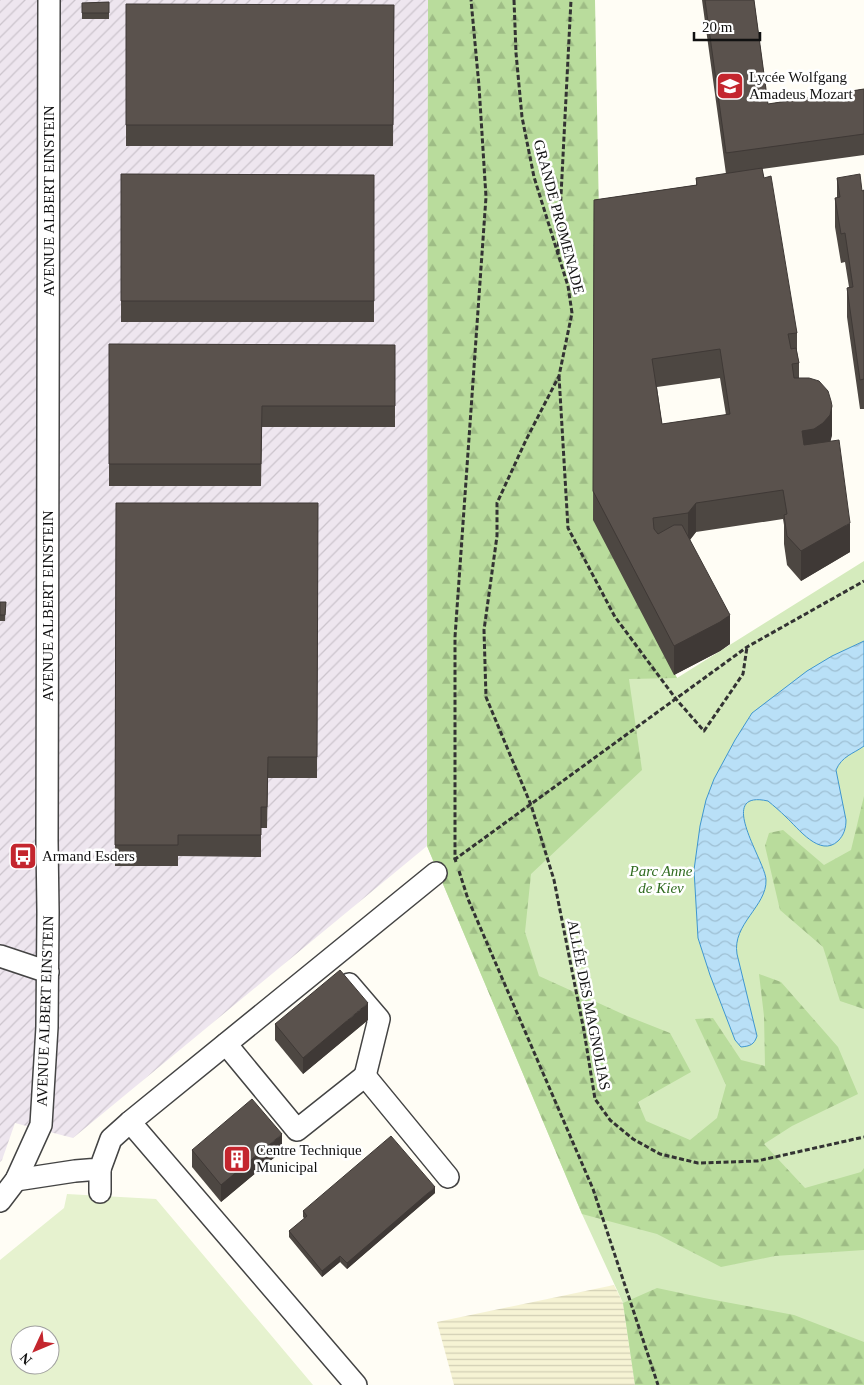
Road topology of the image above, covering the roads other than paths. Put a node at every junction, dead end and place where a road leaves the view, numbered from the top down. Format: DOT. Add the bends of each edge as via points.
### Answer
graph roads {
  1 [pos="49,0"];
  2 [pos="436,873"];
  3 [pos="0,956"];
  4 [pos="329,960"];
  5 [pos="48,972"];
  6 [pos="226,1044"];
  7 [pos="365,1076"];
  8 [pos="130,1122"];
  9 [pos="100,1169"];
  10 [pos="448,1177"];
  11 [pos="16,1180"];
  12 [pos="100,1192"];
  13 [pos="0,1201"];
  14 [pos="356,1385"];
  1 -- 5 [label="street, AVENUE ALBERT EINSTEIN"];
  2 -- 4 [label="street"];
  3 -- 5 [label="street"];
  4 -- 6 [label="street"];
  4 -- 7 [label="street" via="379,1018"];
  5 -- 11 [label="street, AVENUE ALBERT EINSTEIN" via="41,1125"];
  6 -- 7 [label="street" via="298,1130"];
  6 -- 8 [label="street"];
  7 -- 10 [label="street"];
  8 -- 9 [label="street" via="111,1139"];
  8 -- 14 [label="street"];
  9 -- 11 [label="street"];
  9 -- 12 [label="street"];
  11 -- 13 [label="street, AVENUE ALBERT EINSTEIN"];
}
